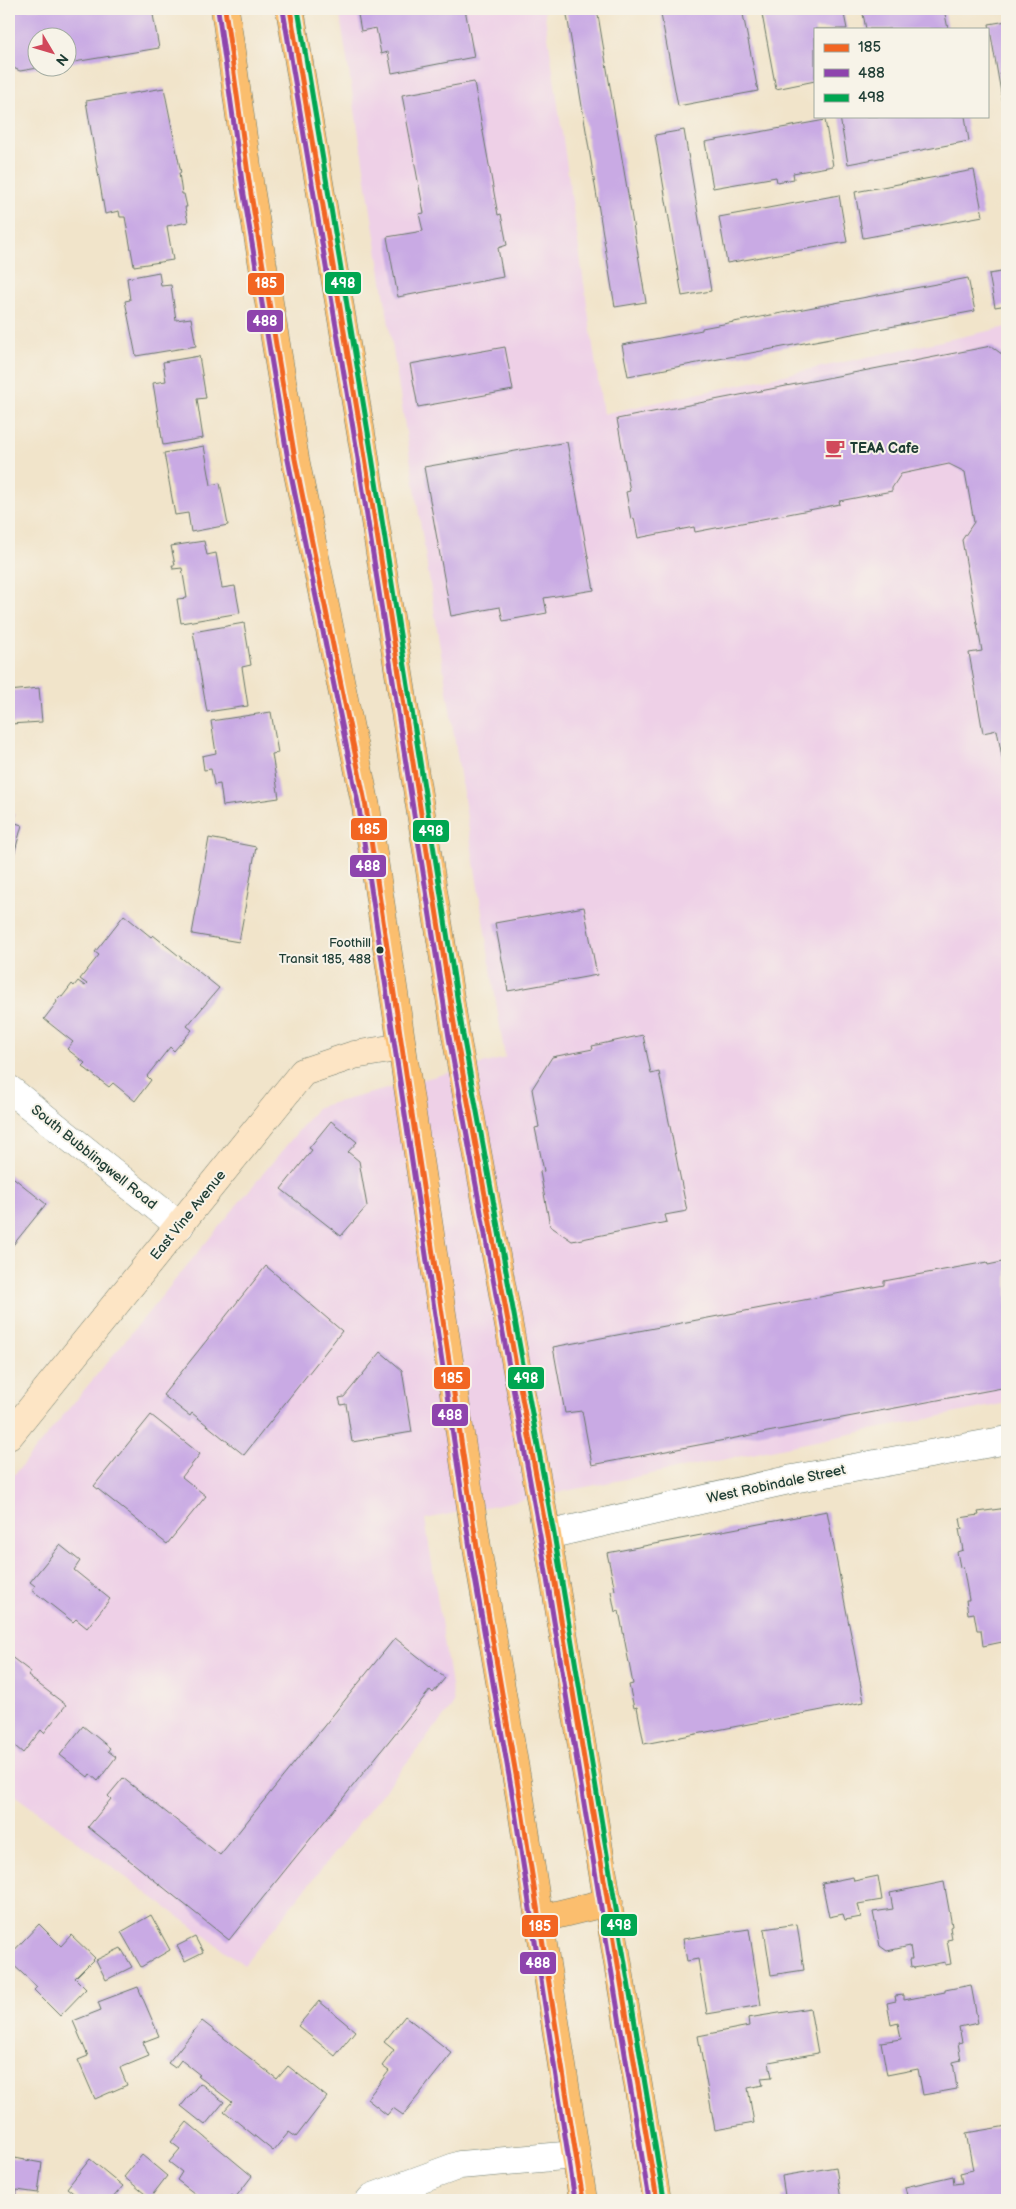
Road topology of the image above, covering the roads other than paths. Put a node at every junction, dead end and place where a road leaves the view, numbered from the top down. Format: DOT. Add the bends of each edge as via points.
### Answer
graph roads {
  1 [pos="225,9"];
  2 [pos="290,9"];
  3 [pos="402,1047"];
  4 [pos="9,1089"];
  5 [pos="180,1226"];
  6 [pos="9,1436"];
  7 [pos="1007,1440"];
  8 [pos="547,1535"];
  9 [pos="609,1902"];
  10 [pos="539,1919"];
  11 [pos="575,2155"];
  12 [pos="370,2200"];
  13 [pos="583,2200"];
  14 [pos="657,2200"];
  1 -- 3 [label="main road" via="294,460 366,807"];
  2 -- 8 [label="main road" via="365,455 456,1036"];
  3 -- 5 [label="street, East Vine Avenue" via="354,1055 303,1072"];
  3 -- 10 [label="main road" via="478,1554"];
  4 -- 5 [label="street, South Bubblingwell Road"];
  5 -- 6 [label="street, East Vine Avenue"];
  7 -- 8 [label="street, West Robindale Street" via="793,1479"];
  8 -- 9 [label="main road"];
  9 -- 10 [label="main road"];
  9 -- 14 [label="main road"];
  10 -- 11 [label="main road"];
  11 -- 12 [label="street" via="460,2165"];
  11 -- 13 [label="main road"];
}
